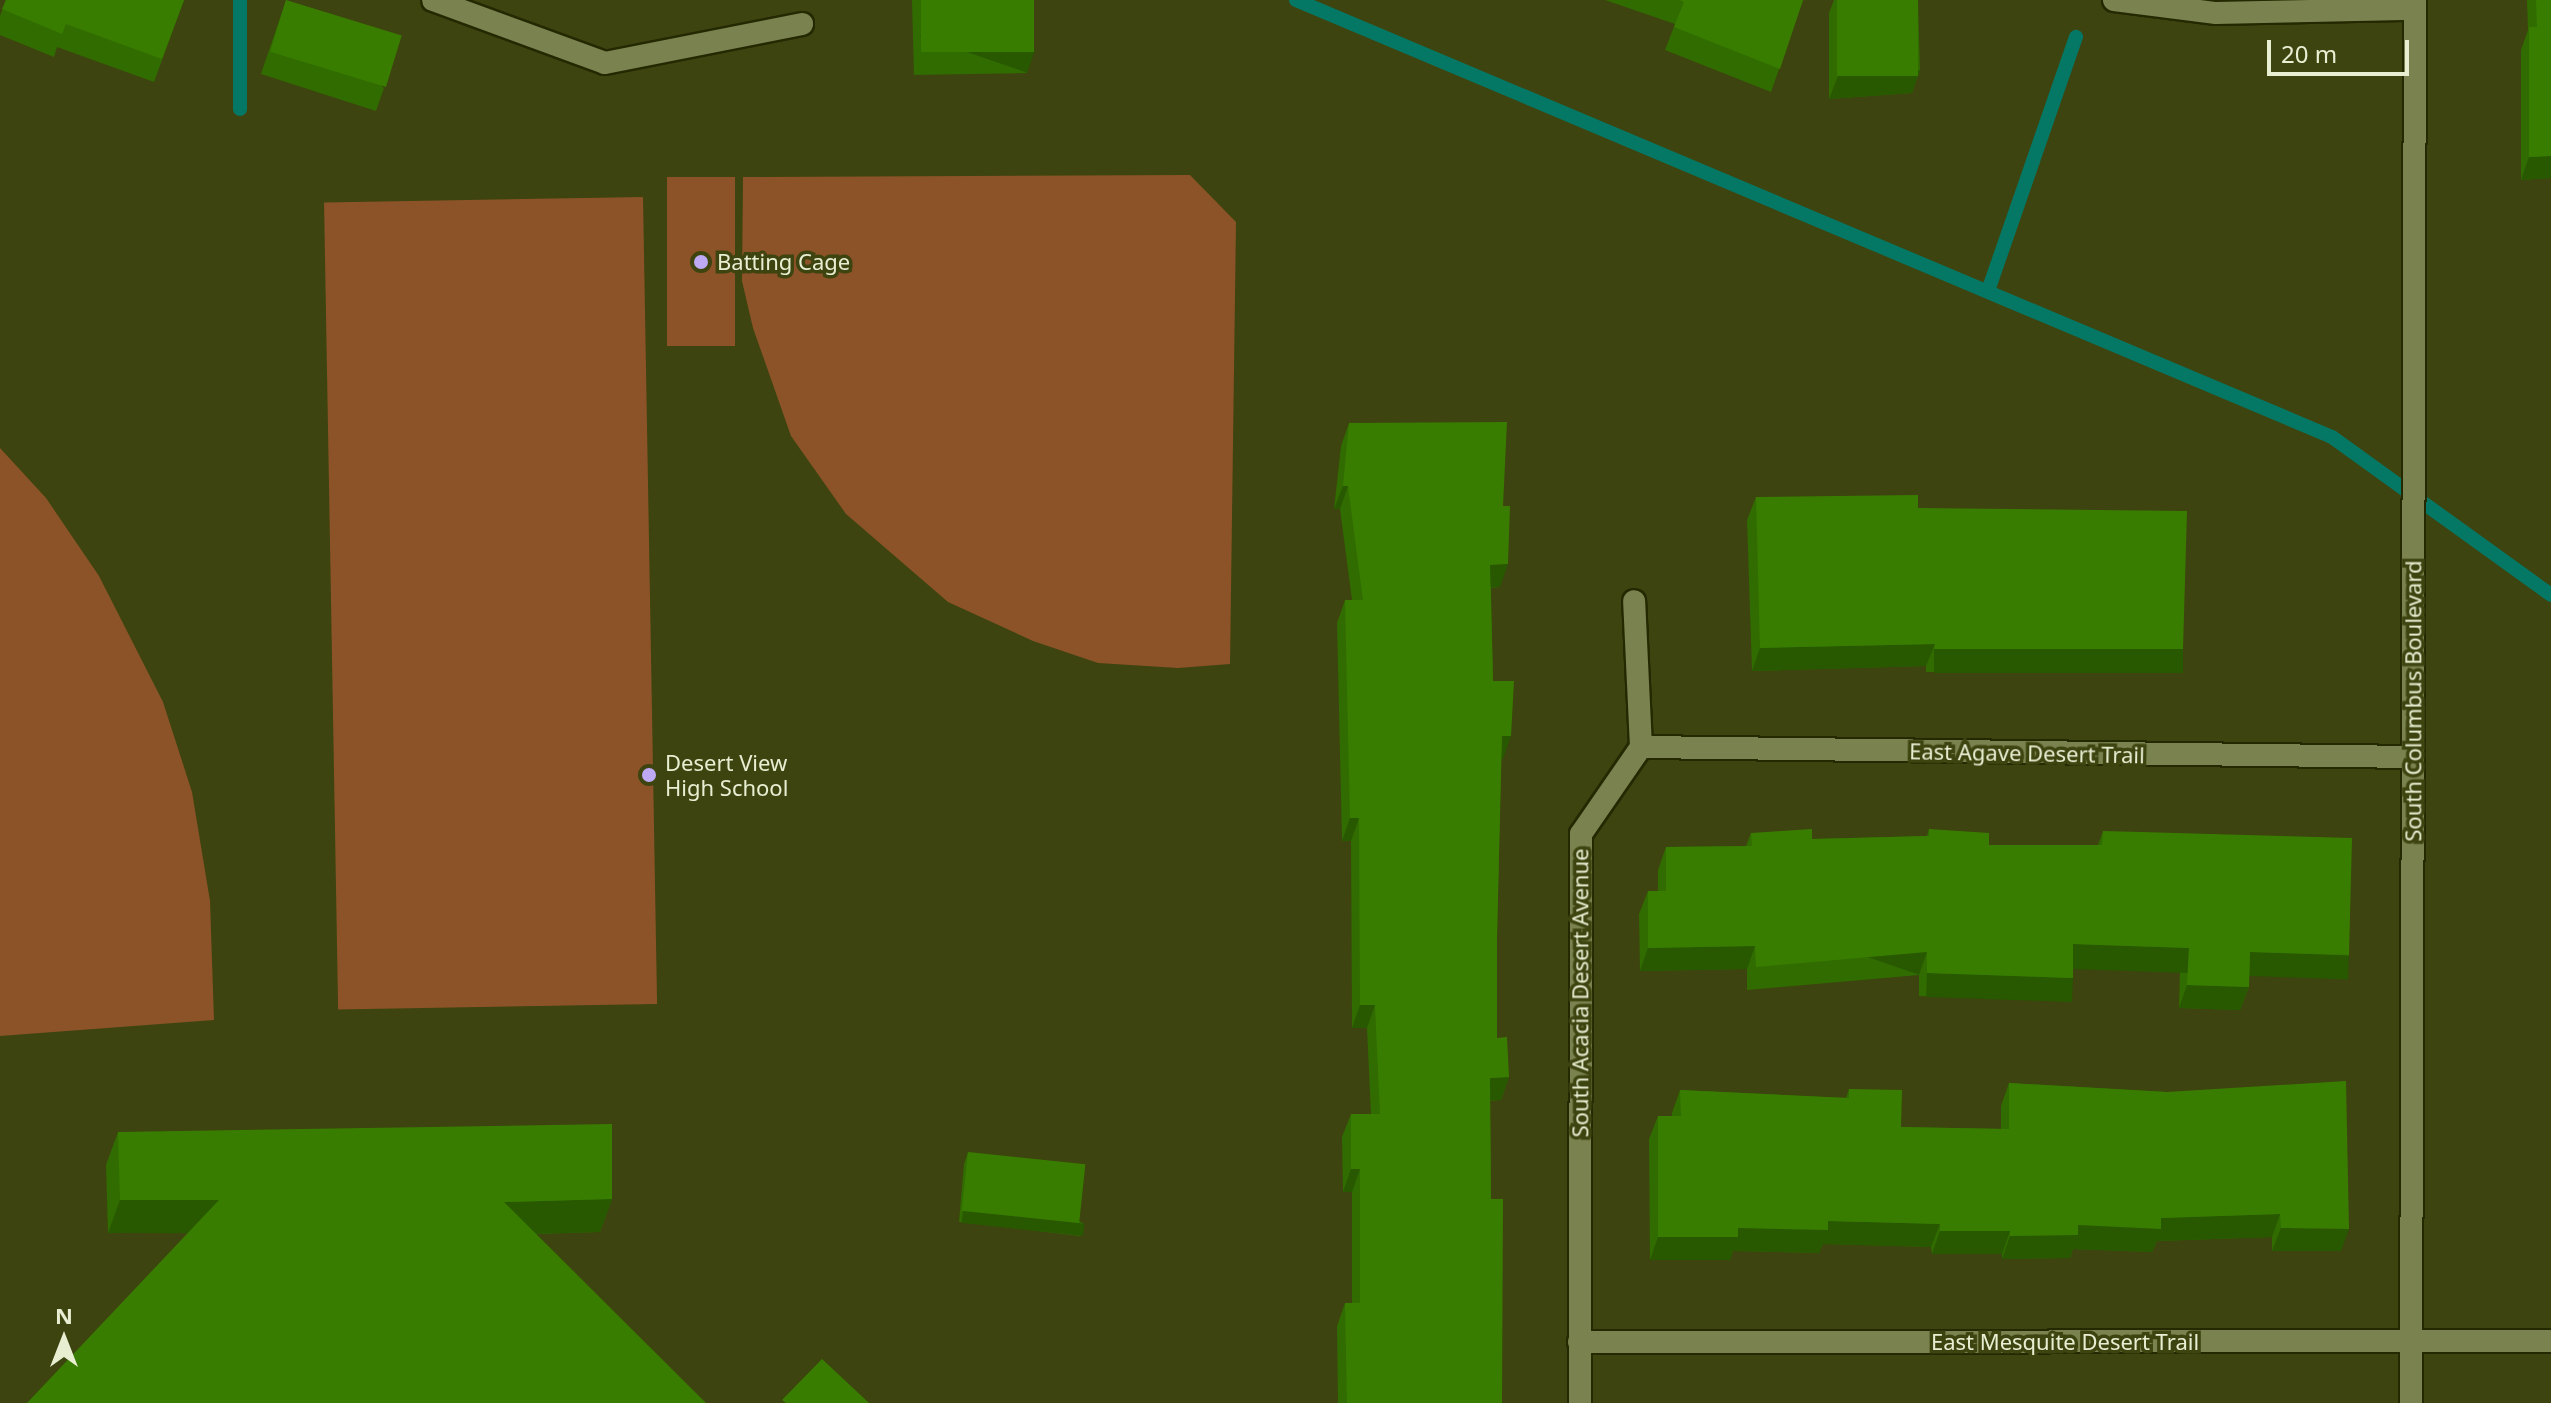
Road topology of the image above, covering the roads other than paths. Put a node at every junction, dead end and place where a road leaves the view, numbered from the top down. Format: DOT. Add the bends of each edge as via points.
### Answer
graph roads {
  1 [pos="433,0"];
  2 [pos="2114,0"];
  3 [pos="2415,5"];
  4 [pos="802,24"];
  5 [pos="1634,601"];
  6 [pos="1641,747"];
  7 [pos="2413,757"];
  8 [pos="2551,1341"];
  9 [pos="1579,1342"];
  10 [pos="2411,1342"];
  11 [pos="1580,1403"];
  12 [pos="2411,1403"];
  1 -- 4 [label="street" via="605,63"];
  2 -- 3 [label="street" via="2216,13"];
  3 -- 7 [label="street, South Columbus Boulevard" via="2418,398"];
  5 -- 6 [label="street"];
  6 -- 7 [label="street, East Agave Desert Trail"];
  6 -- 9 [label="street, South Acacia Desert Avenue" via="1581,834"];
  7 -- 10 [label="street, South Columbus Boulevard"];
  8 -- 10 [label="street, East Mesquite Desert Trail"];
  9 -- 10 [label="street, East Mesquite Desert Trail"];
  9 -- 11 [label="street, South Acacia Desert Avenue"];
  10 -- 12 [label="street, South Columbus Boulevard"];
}
